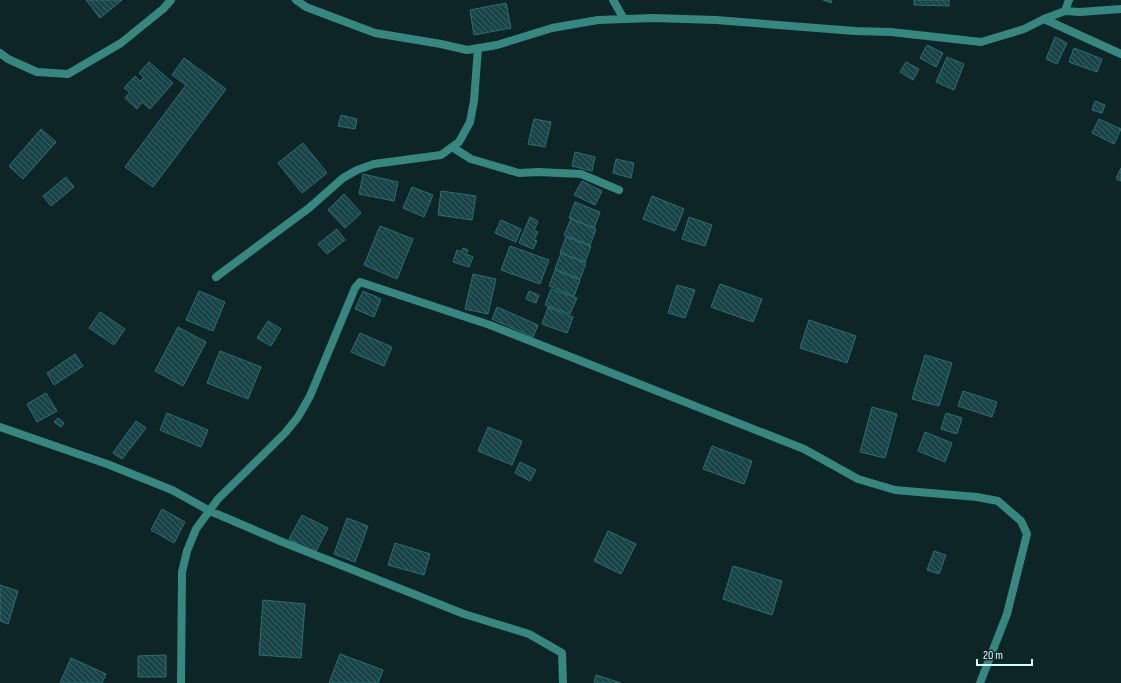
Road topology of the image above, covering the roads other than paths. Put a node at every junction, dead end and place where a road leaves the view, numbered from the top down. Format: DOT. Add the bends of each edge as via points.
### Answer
graph roads {
  1 [pos="171,0"];
  2 [pos="296,0"];
  3 [pos="613,0"];
  4 [pos="1069,0"];
  5 [pos="1121,9"];
  6 [pos="1065,11"];
  7 [pos="624,19"];
  8 [pos="1044,19"];
  9 [pos="478,48"];
  10 [pos="0,53"];
  11 [pos="1121,54"];
  12 [pos="452,147"];
  13 [pos="619,190"];
  14 [pos="216,276"];
  15 [pos="0,427"];
  16 [pos="210,511"];
  17 [pos="181,683"];
  18 [pos="563,683"];
  19 [pos="980,683"];
  1 -- 10 [label="street" via="121,43 68,74 37,72"];
  2 -- 9 [label="street" via="306,7 375,33 467,50"];
  3 -- 7 [label="street"];
  4 -- 6 [label="street"];
  5 -- 6 [label="street"];
  6 -- 8 [label="street"];
  7 -- 8 [label="street" via="716,20 891,32 981,42 1024,29"];
  7 -- 9 [label="street" via="598,20 552,28 497,45"];
  8 -- 11 [label="street"];
  9 -- 12 [label="street" via="470,122 459,142"];
  12 -- 13 [label="street" via="471,159 519,173 581,174"];
  12 -- 14 [label="street" via="441,155 374,164 357,170 343,178 309,208"];
  15 -- 16 [label="street" via="108,464 172,490"];
  16 -- 17 [label="street" via="196,529 182,572"];
  16 -- 18 [label="street" via="464,614 529,634 562,652"];
  16 -- 19 [label="street" via="218,499 298,417 310,396 355,288 358,284 364,283 490,325 804,449 858,479 895,490 998,501 1021,521 1027,534 1007,614"];
}
